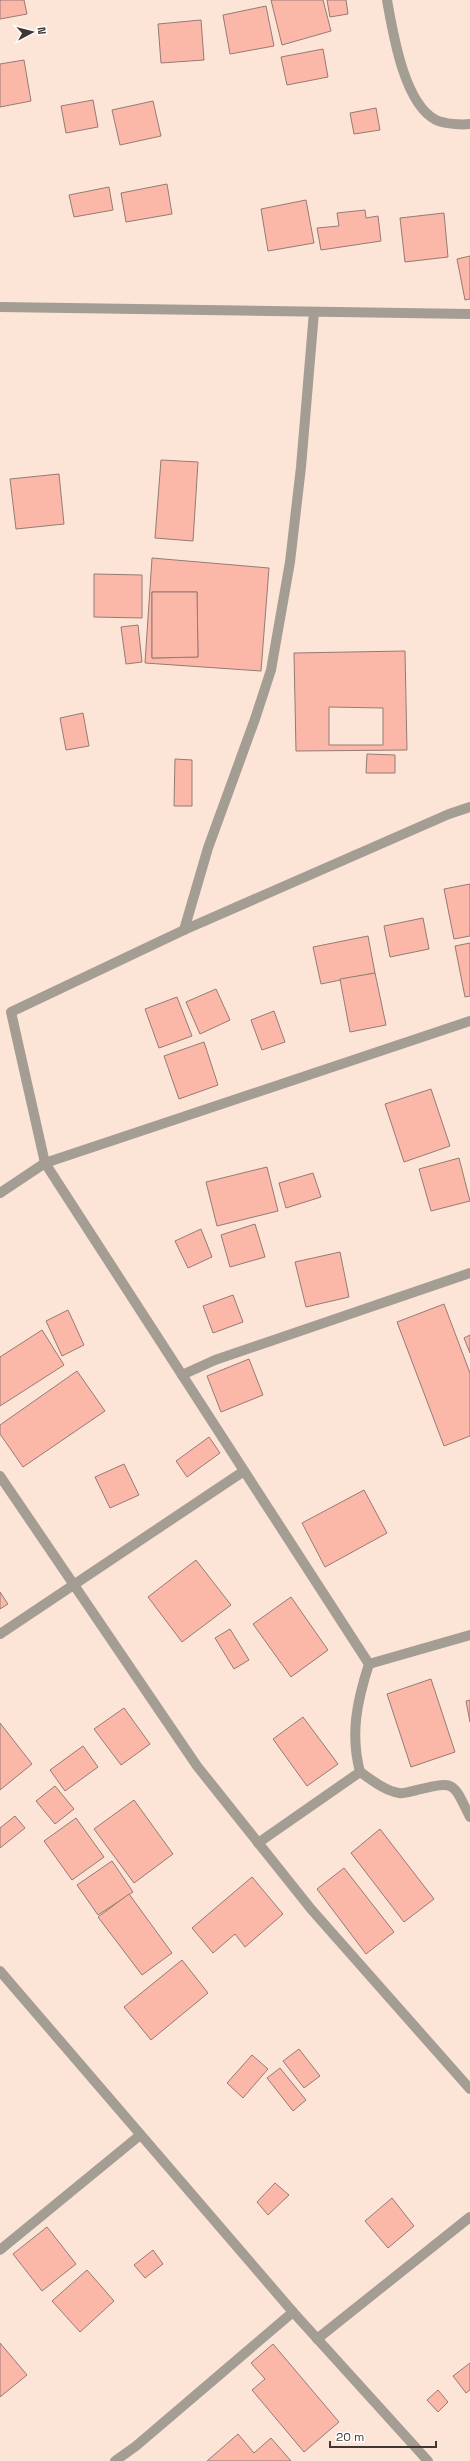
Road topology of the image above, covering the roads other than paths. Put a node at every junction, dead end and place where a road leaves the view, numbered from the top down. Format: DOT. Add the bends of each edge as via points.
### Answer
graph roads {
  1 [pos="387,0"];
  2 [pos="470,124"];
  3 [pos="0,307"];
  4 [pos="314,312"];
  5 [pos="470,314"];
  6 [pos="470,807"];
  7 [pos="184,930"];
  8 [pos="470,1021"];
  9 [pos="46,1164"];
  10 [pos="0,1193"];
  11 [pos="470,1273"];
  12 [pos="182,1375"];
  13 [pos="244,1471"];
  14 [pos="0,1476"];
  15 [pos="73,1585"];
  16 [pos="0,1634"];
  17 [pos="470,1634"];
  18 [pos="369,1664"];
  19 [pos="360,1772"];
  20 [pos="470,1816"];
  21 [pos="258,1843"];
  22 [pos="0,1971"];
  23 [pos="470,2089"];
  24 [pos="140,2136"];
  25 [pos="470,2217"];
  26 [pos="0,2250"];
  27 [pos="293,2312"];
  28 [pos="317,2339"];
  29 [pos="115,2461"];
  30 [pos="428,2461"];
  1 -- 2 [label="street" via="401,66 415,100 436,120"];
  3 -- 4 [label="street"];
  4 -- 5 [label="street"];
  4 -- 7 [label="street" via="291,555 270,670 255,720 208,848"];
  6 -- 7 [label="street"];
  7 -- 9 [label="street" via="11,1012"];
  8 -- 9 [label="street"];
  9 -- 10 [label="street"];
  9 -- 12 [label="street"];
  11 -- 12 [label="street" via="215,1360"];
  12 -- 13 [label="street"];
  13 -- 15 [label="street"];
  13 -- 18 [label="street"];
  14 -- 15 [label="street"];
  15 -- 16 [label="street"];
  15 -- 21 [label="street" via="197,1766"];
  17 -- 18 [label="street"];
  18 -- 19 [label="street" via="359,1694 354,1729"];
  19 -- 20 [label="street" via="384,1788 400,1794 443,1784 451,1785 456,1789"];
  19 -- 21 [label="street"];
  21 -- 23 [label="street" via="311,1909"];
  22 -- 24 [label="street"];
  24 -- 26 [label="street"];
  24 -- 27 [label="street"];
  25 -- 28 [label="street"];
  27 -- 28 [label="street"];
  27 -- 29 [label="street"];
  28 -- 30 [label="street"];
}
